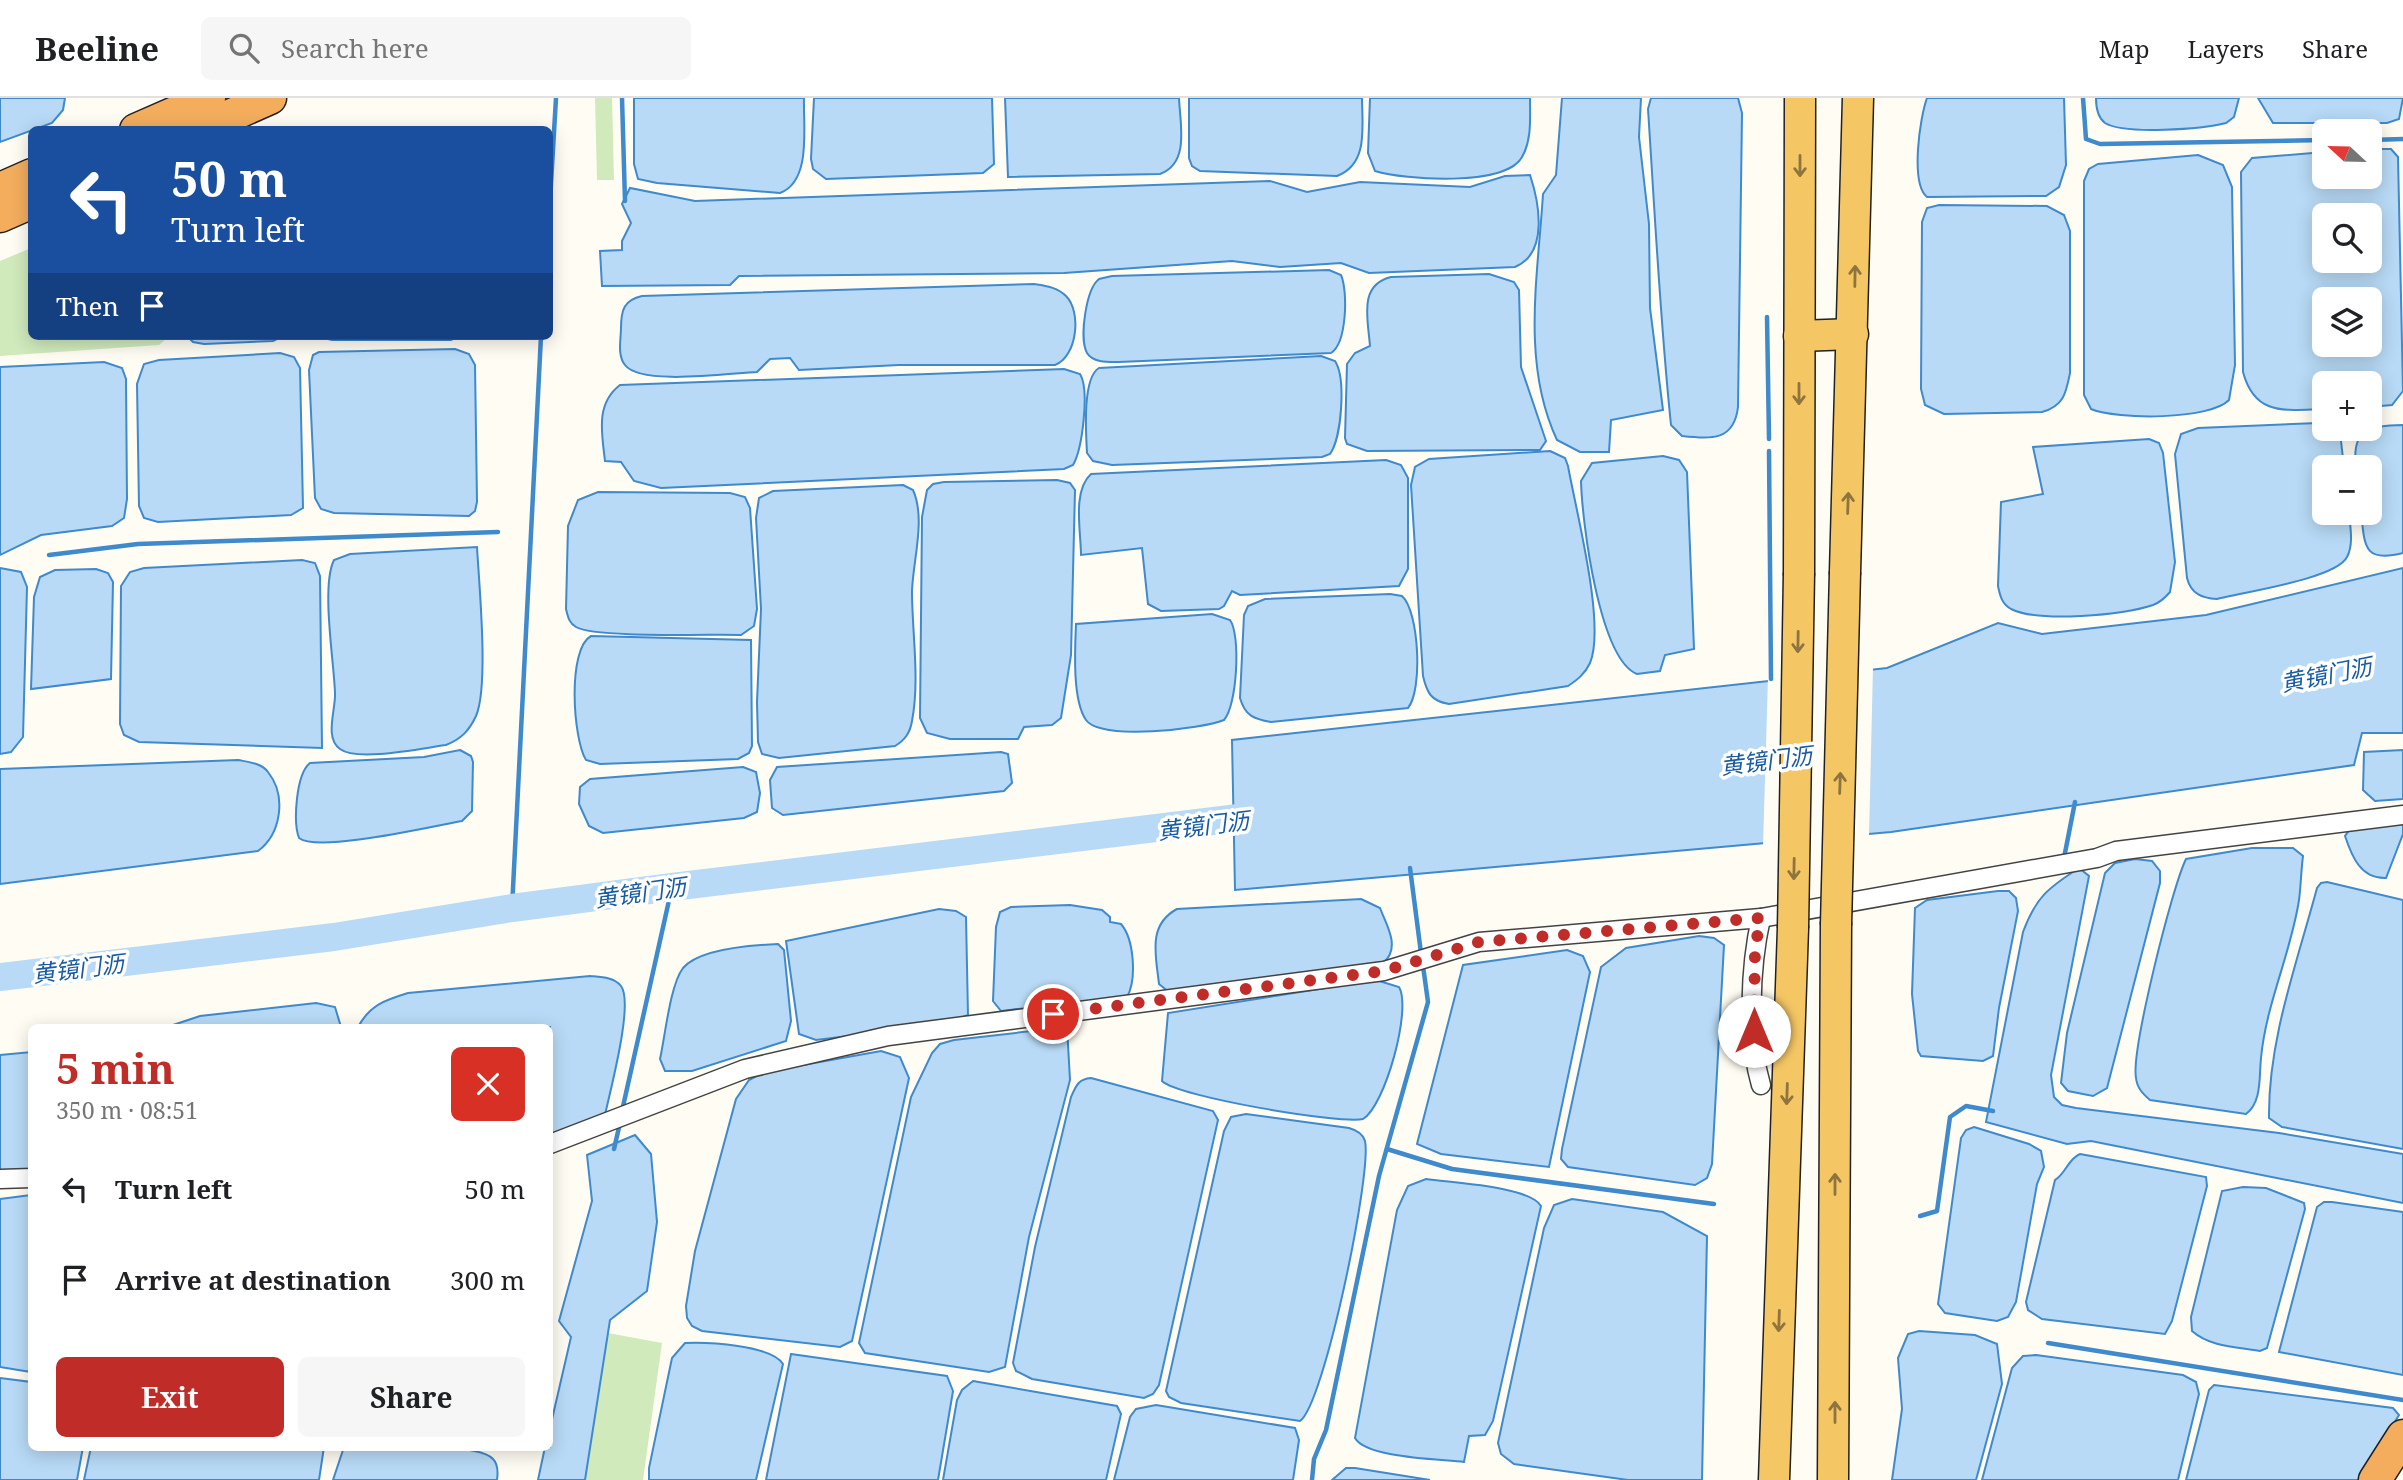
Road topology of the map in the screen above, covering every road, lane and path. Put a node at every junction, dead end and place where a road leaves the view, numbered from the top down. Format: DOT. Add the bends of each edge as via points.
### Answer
graph roads {
  1 [pos="209,98"];
  2 [pos="270,98"];
  3 [pos="1800,98"];
  4 [pos="1858,98"];
  5 [pos="145,126"];
  6 [pos="207,126"];
  7 [pos="28,177"];
  8 [pos="0,189"];
  9 [pos="28,204"];
  10 [pos="0,216"];
  11 [pos="1853,334"];
  12 [pos="1799,335"];
  13 [pos="2403,815"];
  14 [pos="1761,918"];
  15 [pos="1761,1085"];
  16 [pos="553,1143"];
  17 [pos="28,1178"];
  18 [pos="0,1179"];
  19 [pos="2403,1436"];
  20 [pos="1774,1480"];
  21 [pos="1833,1480"];
  22 [pos="2375,1480"];
  1 -- 5 [label="highway"];
  2 -- 6 [label="highway"];
  3 -- 12 [label="highway, one-way"];
  11 -- 4 [label="highway, one-way"];
  7 -- 8 [label="highway"];
  9 -- 10 [label="highway"];
  11 -- 12 [label="highway"];
  21 -- 11 [label="highway, one-way, bridge" via="1836,925"];
  12 -- 20 [label="highway, one-way, bridge" via="1793,928"];
  13 -- 14 [label="street" via="2116,851"];
  14 -- 15 [label="street" via="1755,947 1754,1059"];
  14 -- 16 [label="street" via="1479,942 1384,971 888,1036 745,1069"];
  17 -- 18 [label="street"];
  19 -- 22 [label="highway"];
}
